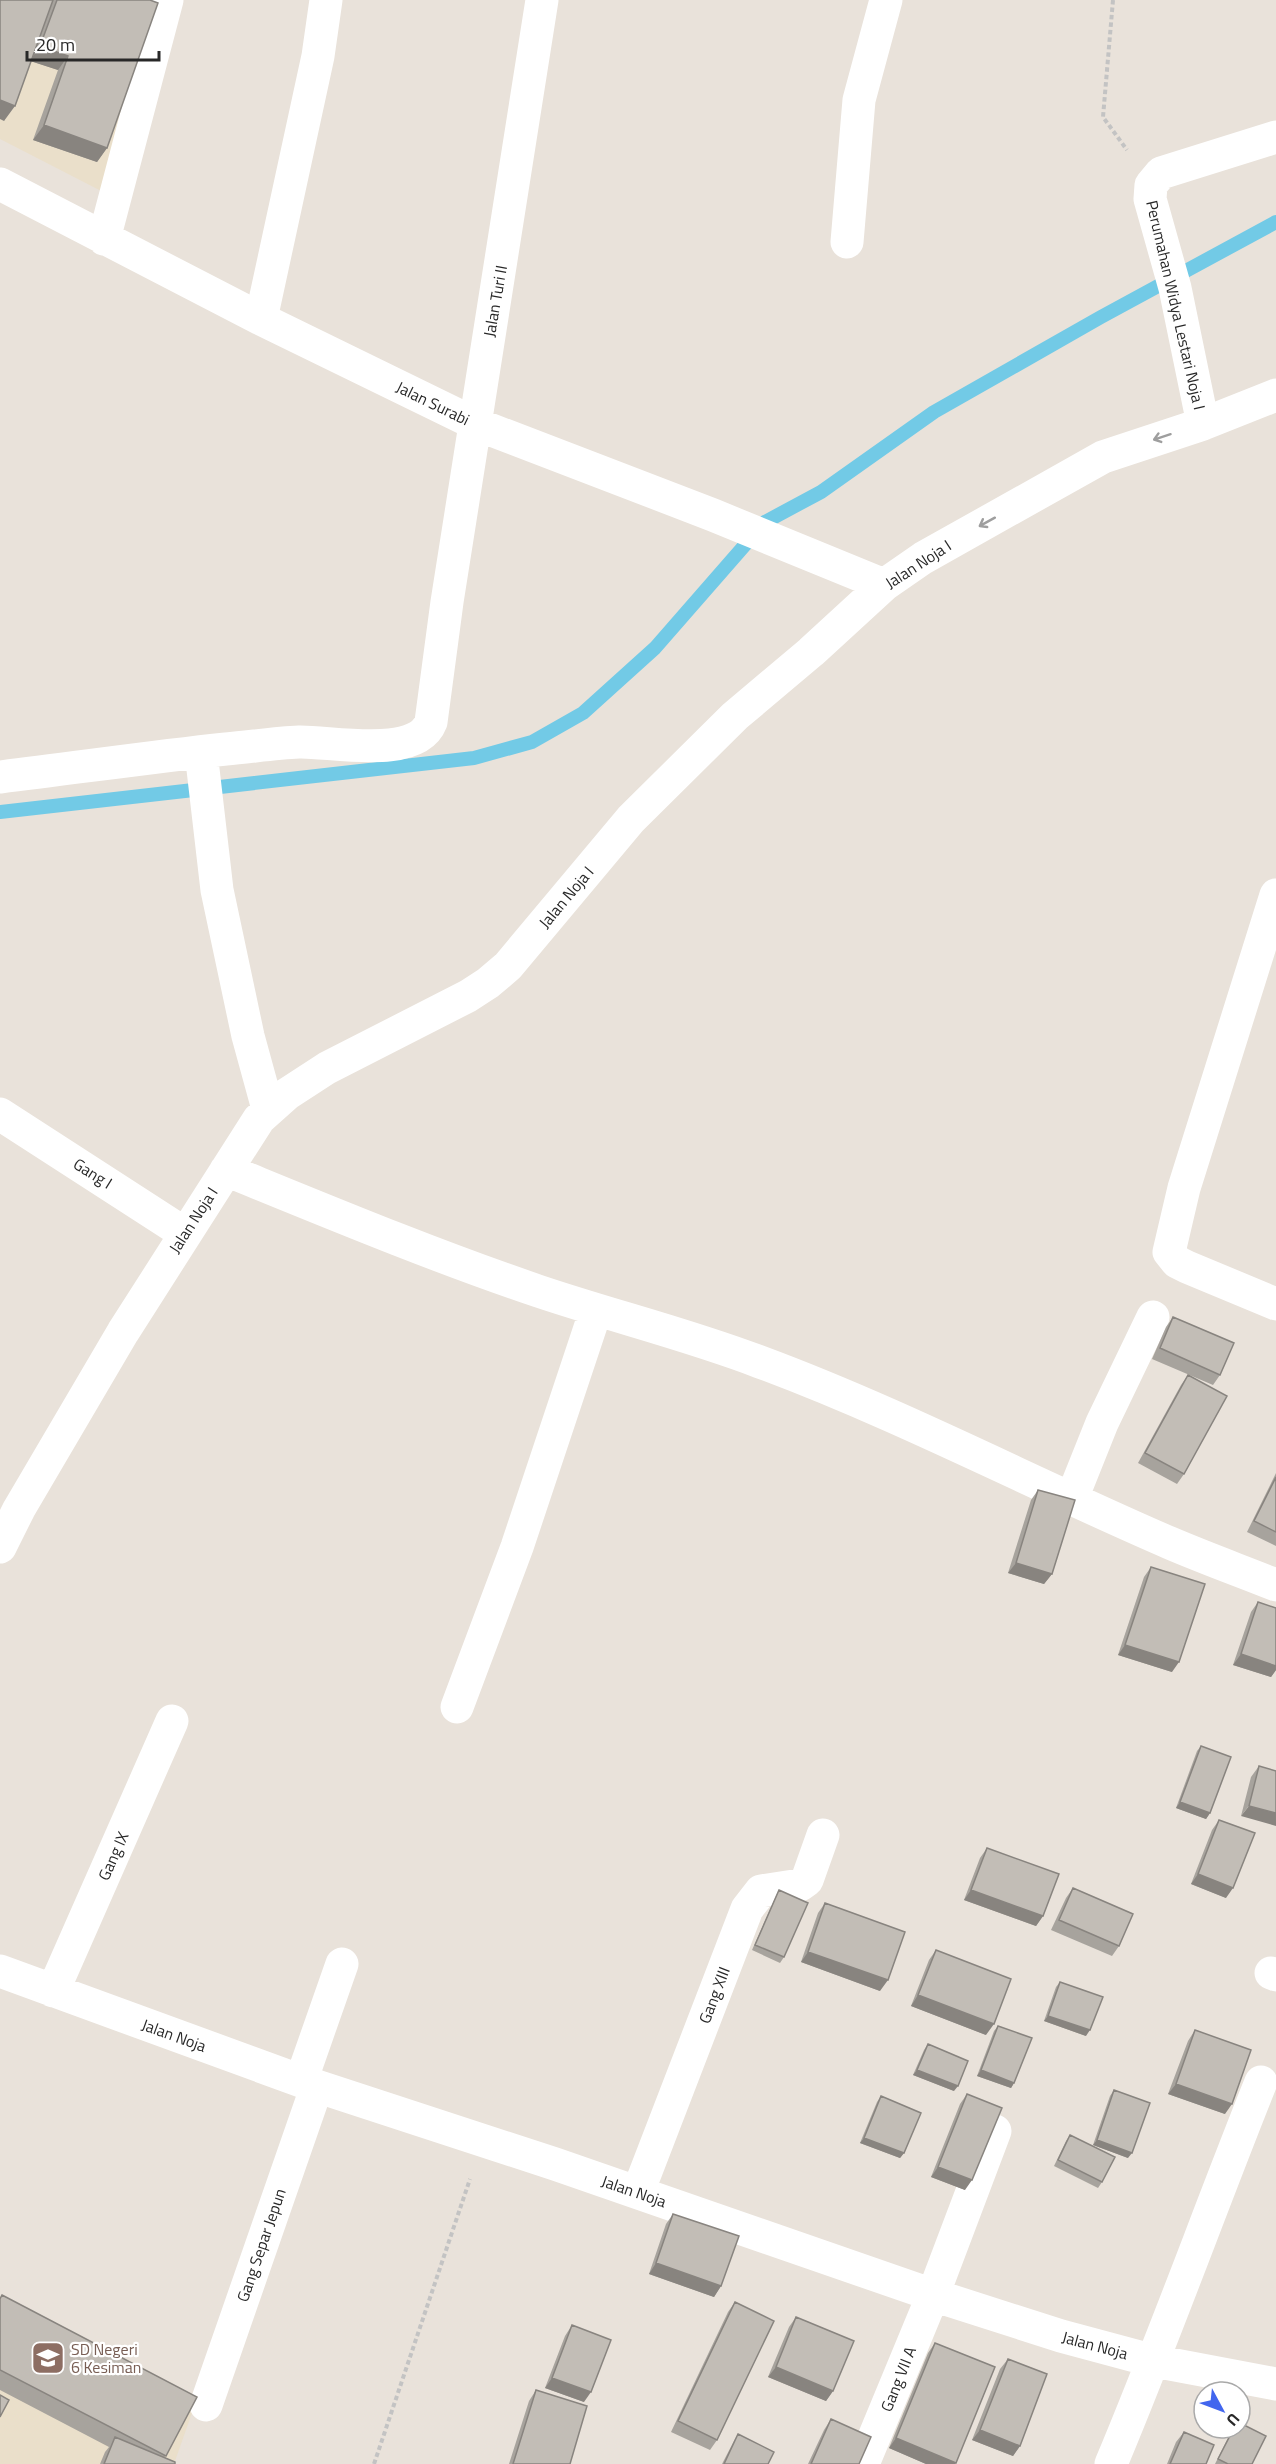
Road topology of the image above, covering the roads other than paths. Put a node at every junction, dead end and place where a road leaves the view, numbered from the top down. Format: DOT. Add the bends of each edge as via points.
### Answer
graph roads {
  1 [pos="167,0"];
  2 [pos="326,0"];
  3 [pos="542,0"];
  4 [pos="886,0"];
  5 [pos="1276,136"];
  6 [pos="0,183"];
  7 [pos="104,239"];
  8 [pos="847,242"];
  9 [pos="261,319"];
  10 [pos="1276,395"];
  11 [pos="476,424"];
  12 [pos="1203,424"];
  13 [pos="884,585"];
  14 [pos="203,760"];
  15 [pos="0,777"];
  16 [pos="1276,895"];
  17 [pos="268,1110"];
  18 [pos="0,1114"];
  19 [pos="226,1170"];
  20 [pos="184,1233"];
  21 [pos="1276,1304"];
  22 [pos="596,1310"];
  23 [pos="1153,1317"];
  24 [pos="1072,1498"];
  25 [pos="0,1547"];
  26 [pos="1276,1585"];
  27 [pos="457,1707"];
  28 [pos="172,1721"];
  29 [pos="824,1835"];
  30 [pos="342,1964"];
  31 [pos="0,1971"];
  32 [pos="53,1991"];
  33 [pos="1261,2082"];
  34 [pos="309,2083"];
  35 [pos="994,2131"];
  36 [pos="638,2192"];
  37 [pos="933,2295"];
  38 [pos="1154,2361"];
  39 [pos="1276,2384"];
  40 [pos="206,2405"];
  41 [pos="863,2464"];
  42 [pos="1111,2464"];
  1 -- 7 [label="street"];
  2 -- 9 [label="street" via="318,56"];
  3 -- 11 [label="street, Jalan Turi II"];
  4 -- 8 [label="street" via="859,100"];
  5 -- 12 [label="street, Perumahan Widya Lestari Noja I" via="1161,173 1151,185 1155,222 1175,288"];
  6 -- 7 [label="street, Jalan Surabi"];
  7 -- 9 [label="street, Jalan Surabi"];
  9 -- 11 [label="street, Jalan Surabi"];
  10 -- 12 [label="street, Jalan Noja I"];
  11 -- 13 [label="street, Jalan Surabi" via="713,514"];
  11 -- 14 [label="street, Jalan Turi II" via="427,731 416,740 395,744 300,742"];
  12 -- 13 [label="street, Jalan Noja I, one-way" via="1102,457 922,558"];
  13 -- 17 [label="street, Jalan Noja I" via="735,716 632,819 494,978 468,996 327,1068"];
  14 -- 15 [label="street, Jalan Turi II"];
  14 -- 17 [label="street" via="217,890"];
  16 -- 21 [label="street" via="1184,1188 1169,1252 1187,1267"];
  17 -- 19 [label="street, Jalan Noja I"];
  18 -- 20 [label="street, Gang I"];
  19 -- 20 [label="street, Jalan Noja I"];
  19 -- 22 [label="street" via="477,1269"];
  20 -- 25 [label="street, Jalan Noja I"];
  22 -- 24 [label="street" via="761,1362 847,1396"];
  22 -- 27 [label="street" via="518,1547"];
  23 -- 24 [label="street" via="1102,1423"];
  24 -- 26 [label="street"];
  28 -- 32 [label="street, Gang IX"];
  29 -- 36 [label="street, Gang XIII" via="807,1880 800,1885 761,1891 747,1909"];
  30 -- 34 [label="street, Gang Separ Jepun"];
  31 -- 32 [label="street, Jalan Noja"];
  32 -- 34 [label="street, Jalan Noja"];
  33 -- 38 [label="street"];
  34 -- 36 [label="street, Jalan Noja"];
  34 -- 40 [label="street, Gang Separ Jepun"];
  35 -- 37 [label="street, Gang VII A"];
  36 -- 37 [label="street, Jalan Noja"];
  37 -- 38 [label="street, Jalan Noja" via="1061,2337"];
  37 -- 41 [label="street, Gang VII A"];
  38 -- 39 [label="street, Jalan Noja"];
  38 -- 42 [label="street"];
}
